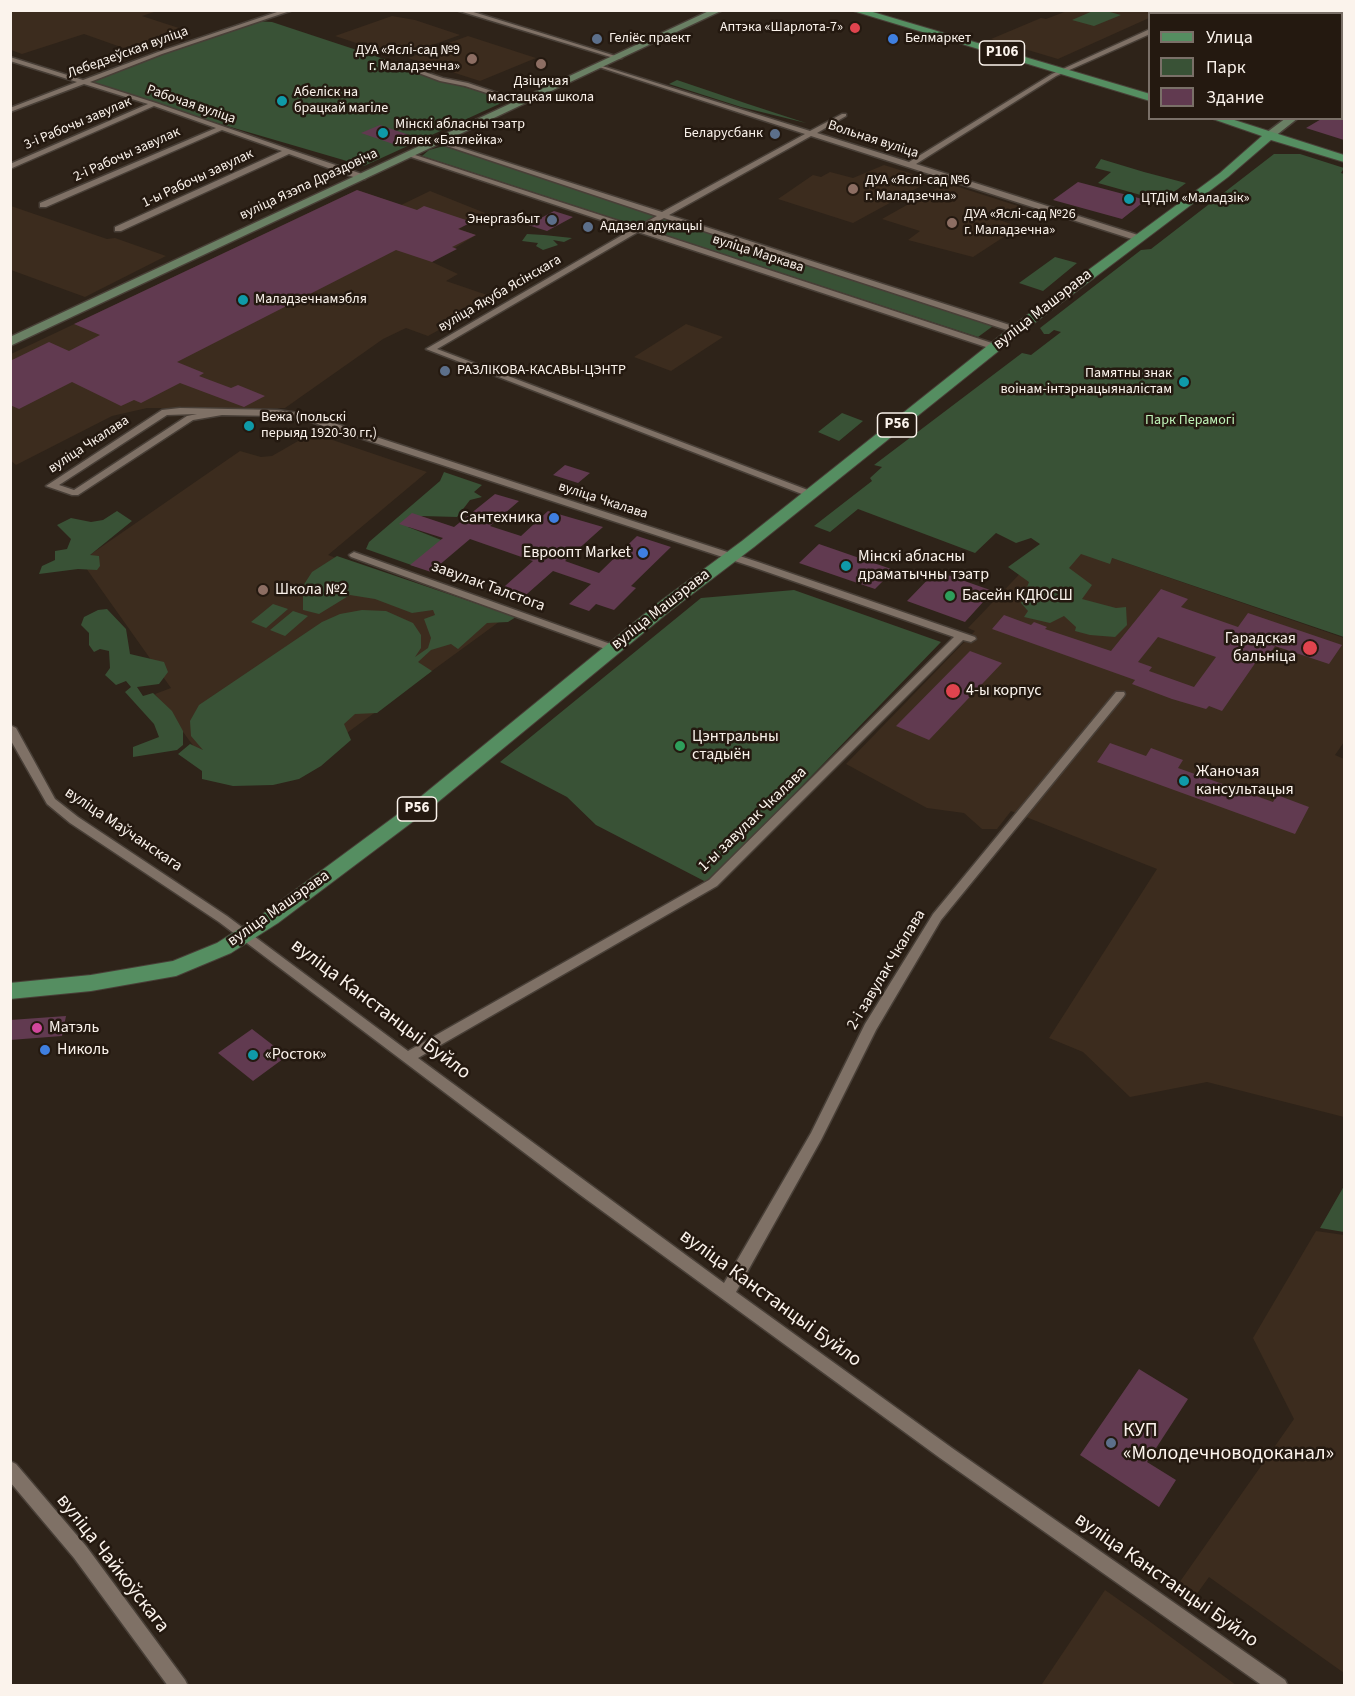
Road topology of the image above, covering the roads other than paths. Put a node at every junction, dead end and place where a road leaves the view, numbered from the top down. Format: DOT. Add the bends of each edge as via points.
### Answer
graph roads {
  1 [pos="290,10"];
  2 [pos="459,10"];
  3 [pos="719,10"];
  4 [pos="854,10"];
  5 [pos="1148,31"];
  6 [pos="619,58"];
  7 [pos="10,59"];
  8 [pos="402,65"];
  9 [pos="601,66"];
  10 [pos="1062,71"];
  11 [pos="80,83"];
  12 [pos="1148,98"];
  13 [pos="521,102"];
  14 [pos="154,104"];
  15 [pos="10,110"];
  16 [pos="844,115"];
  17 [pos="1221,120"];
  18 [pos="1290,120"];
  19 [pos="221,128"];
  20 [pos="810,133"];
  21 [pos="1270,135"];
  22 [pos="438,142"];
  23 [pos="289,151"];
  24 [pos="410,155"];
  25 [pos="1344,159"];
  26 [pos="910,165"];
  27 [pos="10,167"];
  28 [pos="362,177"];
  29 [pos="43,205"];
  30 [pos="663,215"];
  31 [pos="118,229"];
  32 [pos="639,229"];
  33 [pos="1138,238"];
  34 [pos="1016,330"];
  35 [pos="10,342"];
  36 [pos="995,347"];
  37 [pos="222,412"];
  38 [pos="810,494"];
  39 [pos="354,555"];
  40 [pos="731,556"];
  41 [pos="966,638"];
  42 [pos="612,648"];
  43 [pos="1120,694"];
  44 [pos="10,728"];
  45 [pos="244,935"];
  46 [pos="10,991"];
  47 [pos="410,1057"];
  48 [pos="727,1293"];
  49 [pos="10,1469"];
  50 [pos="179,1686"];
  51 [pos="1279,1686"];
  1 -- 11 [label="street, Лебедзеўская вуліца"];
  2 -- 6 [label="street"];
  3 -- 6 [label="street, вуліца Язэпа Драздовіча"];
  4 -- 10 [label="main road, Р106"];
  5 -- 10 [label="street"];
  6 -- 9 [label="street, вуліца Язэпа Драздовіча"];
  7 -- 11 [label="street, Рабочая вуліца"];
  8 -- 13 [label="street"];
  9 -- 13 [label="street, вуліца Язэпа Драздовіча"];
  9 -- 20 [label="street, Вольная вуліца"];
  10 -- 12 [label="main road, Р106"];
  10 -- 26 [label="street"];
  11 -- 14 [label="street, Рабочая вуліца"];
  11 -- 15 [label="street, Лебедзеўская вуліца"];
  13 -- 22 [label="street, вуліца Язэпа Драздовіча"];
  14 -- 19 [label="street, Рабочая вуліца"];
  14 -- 27 [label="street, 3-і Рабочы завулак"];
  16 -- 20 [label="street, вуліца Якуба Ясінскага"];
  17 -- 21 [label="main road"];
  18 -- 21 [label="street"];
  19 -- 23 [label="street, Рабочая вуліца"];
  19 -- 29 [label="street, 2-і Рабочы завулак"];
  20 -- 26 [label="street, Вольная вуліца"];
  20 -- 30 [label="street, вуліца Якуба Ясінскага"];
  21 -- 25 [label="main road"];
  21 -- 33 [label="main road, вуліца Машэрава / Р56" via="1224,175"];
  22 -- 24 [label="street, вуліца Язэпа Драздовіча"];
  22 -- 30 [label="street, вуліца Маркава"];
  23 -- 28 [label="street, Рабочая вуліца"];
  23 -- 31 [label="street, 1-ы Рабочы завулак"];
  24 -- 28 [label="street, вуліца Язэпа Драздовіча"];
  24 -- 32 [label="street, вуліца Маркава"];
  26 -- 33 [label="street, Вольная вуліца"];
  28 -- 35 [label="street, вуліца Язэпа Драздовіча"];
  30 -- 32 [label="street, вуліца Якуба Ясінскага"];
  30 -- 34 [label="street, вуліца Маркава"];
  32 -- 36 [label="street, вуліца Маркава"];
  32 -- 38 [label="street, вуліца Якуба Ясінскага" via="430,349"];
  33 -- 34 [label="main road, вуліца Машэрава / Р56"];
  34 -- 36 [label="main road, вуліца Машэрава / Р56"];
  36 -- 38 [label="main road, вуліца Машэрава / Р56"];
  37 -- 37 [label="street, вуліца Чкалава" via="165,412 51,486 75,493 190,418"];
  37 -- 40 [label="street, вуліца Чкалава" via="303,416"];
  38 -- 40 [label="main road, вуліца Машэрава / Р56"];
  39 -- 42 [label="street, завулак Талстога"];
  40 -- 41 [label="street, вуліца Чкалава"];
  40 -- 42 [label="main road, вуліца Машэрава / Р56"];
  41 -- 47 [label="street, 1-ы завулак Чкалава" via="713,884"];
  42 -- 45 [label="main road, вуліца Машэрава / Р56" via="420,807"];
  43 -- 48 [label="street, 2-і завулак Чкалава" via="938,917 870,1028 816,1136"];
  44 -- 45 [label="street, вуліца Маўчанскага" via="51,801"];
  45 -- 46 [label="main road, вуліца Машэрава / Р56" via="204,958 176,968 91,983"];
  45 -- 47 [label="street, вуліца Канстанцыі Буйло"];
  47 -- 48 [label="street, вуліца Канстанцыі Буйло"];
  48 -- 51 [label="street, вуліца Канстанцыі Буйло" via="946,1453"];
  49 -- 50 [label="street, вуліца Чайкоўскага" via="80,1552"];
}
